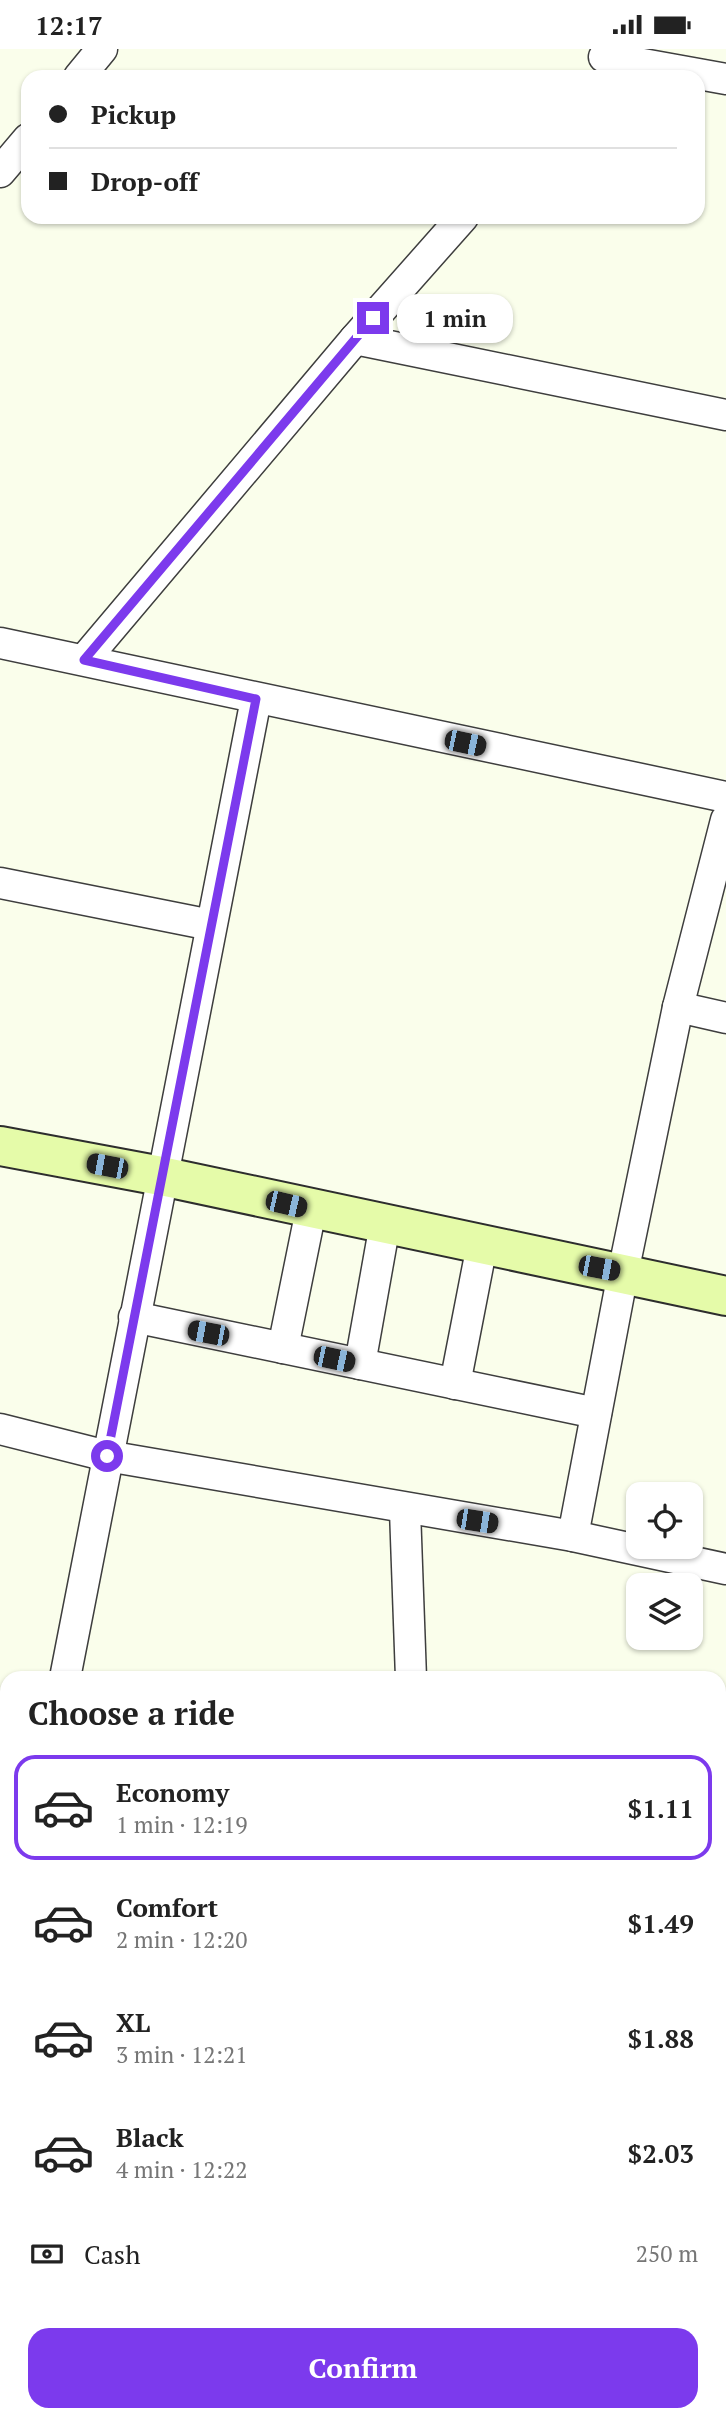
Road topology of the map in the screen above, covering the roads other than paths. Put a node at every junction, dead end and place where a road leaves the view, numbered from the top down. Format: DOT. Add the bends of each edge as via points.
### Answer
graph roads {
  1 [pos="102,49"];
  2 [pos="601,61"];
  3 [pos="85,70"];
  4 [pos="664,70"];
  5 [pos="705,76"];
  6 [pos="726,79"];
  7 [pos="21,146"];
  8 [pos="0,172"];
  9 [pos="457,224"];
  10 [pos="355,338"];
  11 [pos="726,415"];
  12 [pos="0,643"];
  13 [pos="84,660"];
  14 [pos="256,699"];
  15 [pos="726,797"];
  16 [pos="726,820"];
  17 [pos="0,883"];
  18 [pos="211,925"];
  19 [pos="678,1007"];
  20 [pos="726,1018"];
  21 [pos="0,1146"];
  22 [pos="161,1176"];
  23 [pos="311,1210"];
  24 [pos="385,1224"];
  25 [pos="482,1245"];
  26 [pos="622,1273"];
  27 [pos="726,1296"];
  28 [pos="134,1317"];
  29 [pos="283,1348"];
  30 [pos="360,1364"];
  31 [pos="455,1384"];
  32 [pos="596,1413"];
  33 [pos="0,1429"];
  34 [pos="107,1456"];
  35 [pos="405,1510"];
  36 [pos="573,1537"];
  37 [pos="726,1569"];
  38 [pos="66,1671"];
  39 [pos="411,1671"];
  1 -- 3 [label="street"];
  2 -- 4 [label="street"];
  5 -- 6 [label="street"];
  7 -- 8 [label="street"];
  9 -- 10 [label="street"];
  10 -- 11 [label="street"];
  10 -- 13 [label="street"];
  12 -- 13 [label="street"];
  13 -- 14 [label="street"];
  14 -- 15 [label="street"];
  14 -- 18 [label="street"];
  16 -- 19 [label="street"];
  17 -- 18 [label="street"];
  18 -- 22 [label="street"];
  19 -- 20 [label="street"];
  19 -- 26 [label="street"];
  21 -- 22 [label="street"];
  22 -- 23 [label="street"];
  22 -- 28 [label="street"];
  23 -- 24 [label="street"];
  23 -- 29 [label="street"];
  24 -- 25 [label="street"];
  24 -- 30 [label="street"];
  25 -- 26 [label="street"];
  25 -- 31 [label="street"];
  26 -- 27 [label="street"];
  26 -- 32 [label="street"];
  28 -- 29 [label="street"];
  28 -- 34 [label="street"];
  29 -- 30 [label="street"];
  30 -- 31 [label="street"];
  31 -- 32 [label="street"];
  32 -- 36 [label="street"];
  33 -- 34 [label="street"];
  34 -- 35 [label="street"];
  34 -- 38 [label="street"];
  35 -- 36 [label="street"];
  35 -- 39 [label="street"];
  36 -- 37 [label="street"];
}
